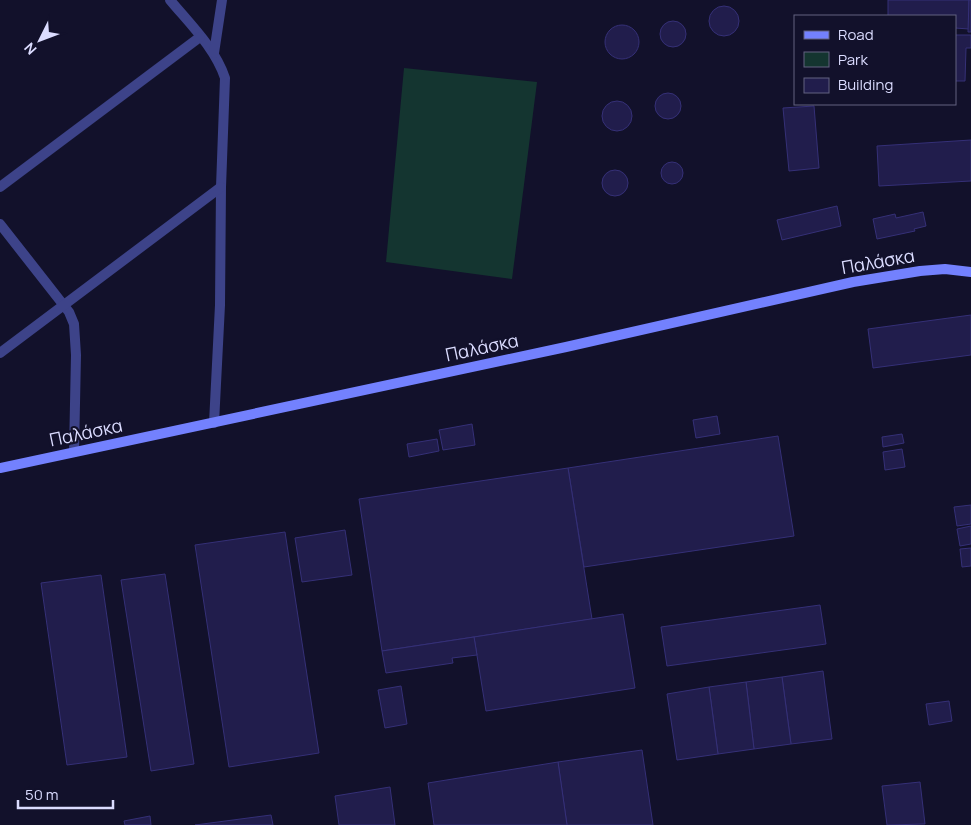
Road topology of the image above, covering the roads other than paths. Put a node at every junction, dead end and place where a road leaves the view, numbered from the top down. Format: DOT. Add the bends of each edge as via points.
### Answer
graph roads {
  1 [pos="170,0"];
  2 [pos="222,0"];
  3 [pos="200,37"];
  4 [pos="214,53"];
  5 [pos="0,187"];
  6 [pos="221,187"];
  7 [pos="0,224"];
  8 [pos="971,272"];
  9 [pos="63,305"];
  10 [pos="0,353"];
  11 [pos="214,423"];
  12 [pos="74,452"];
  13 [pos="0,468"];
  1 -- 3 [label="street"];
  2 -- 4 [label="street"];
  3 -- 4 [label="street"];
  3 -- 5 [label="street"];
  4 -- 6 [label="street" via="225,78"];
  6 -- 9 [label="street"];
  6 -- 11 [label="street"];
  7 -- 9 [label="street"];
  8 -- 11 [label="street, Παλάσκα" via="920,271 853,282"];
  9 -- 10 [label="street"];
  9 -- 12 [label="street" via="74,324"];
  11 -- 12 [label="street, Παλάσκα"];
  12 -- 13 [label="street, Παλάσκα"];
}
